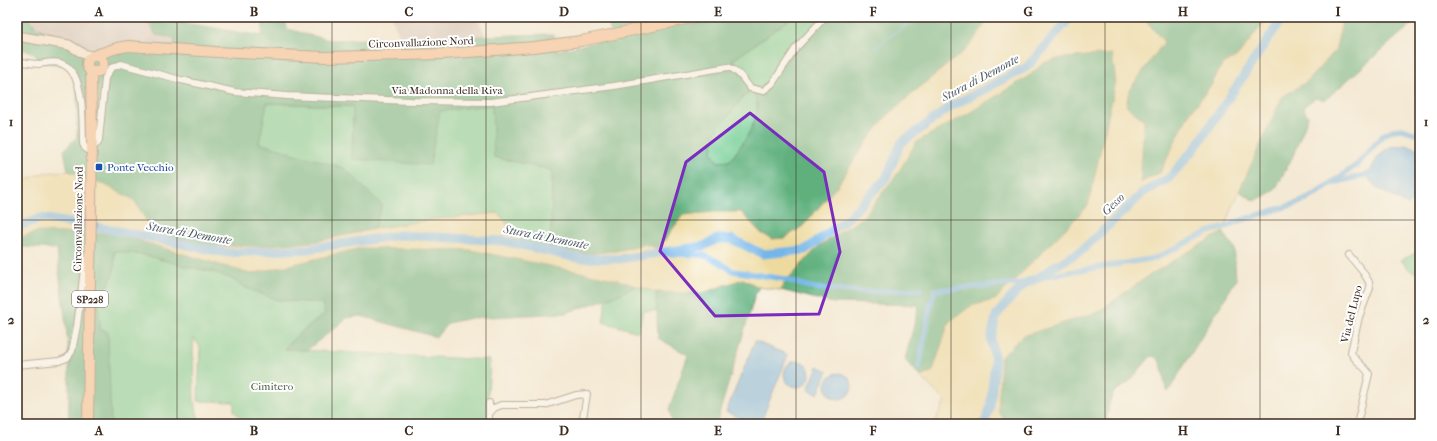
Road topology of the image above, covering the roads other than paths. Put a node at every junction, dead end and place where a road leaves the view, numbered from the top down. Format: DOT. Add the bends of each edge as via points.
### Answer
graph roads {
  1 [pos="696,17"];
  2 [pos="825,17"];
  3 [pos="17,36"];
  4 [pos="17,61"];
  5 [pos="97,61"];
  6 [pos="91,150"];
  7 [pos="90,254"];
  8 [pos="1349,255"];
  9 [pos="17,365"];
  10 [pos="489,403"];
  11 [pos="489,414"];
  12 [pos="88,424"];
  13 [pos="489,424"];
  14 [pos="582,424"];
  15 [pos="1357,424"];
  1 -- 5 [label="main road, Circonvallazione Nord" via="534,48 443,54 325,57 145,48 119,52"];
  2 -- 6 [label="street, Via Madonna della Riva" via="796,48 772,84 763,91 750,88 742,77 728,67 614,86 491,102 287,96 235,92 121,64 111,68 105,78 99,140"];
  3 -- 5 [label="main road" via="69,46"];
  4 -- 6 [label="street" via="33,64 54,62 71,70 80,92 83,144"];
  5 -- 6 [label="main road, Circonvallazione Nord"];
  6 -- 7 [label="main road, Circonvallazione Nord / SP228"];
  7 -- 9 [label="street" via="85,261 72,351 67,358 59,361"];
  7 -- 12 [label="main road, Circonvallazione Nord / SP228"];
  8 -- 15 [label="street, Via del Lupo" via="1364,272 1370,288 1359,317 1351,352 1369,374"];
  10 -- 11 [label="street"];
  11 -- 13 [label="street"];
  11 -- 14 [label="street" via="501,405 545,405 587,394"];
}
